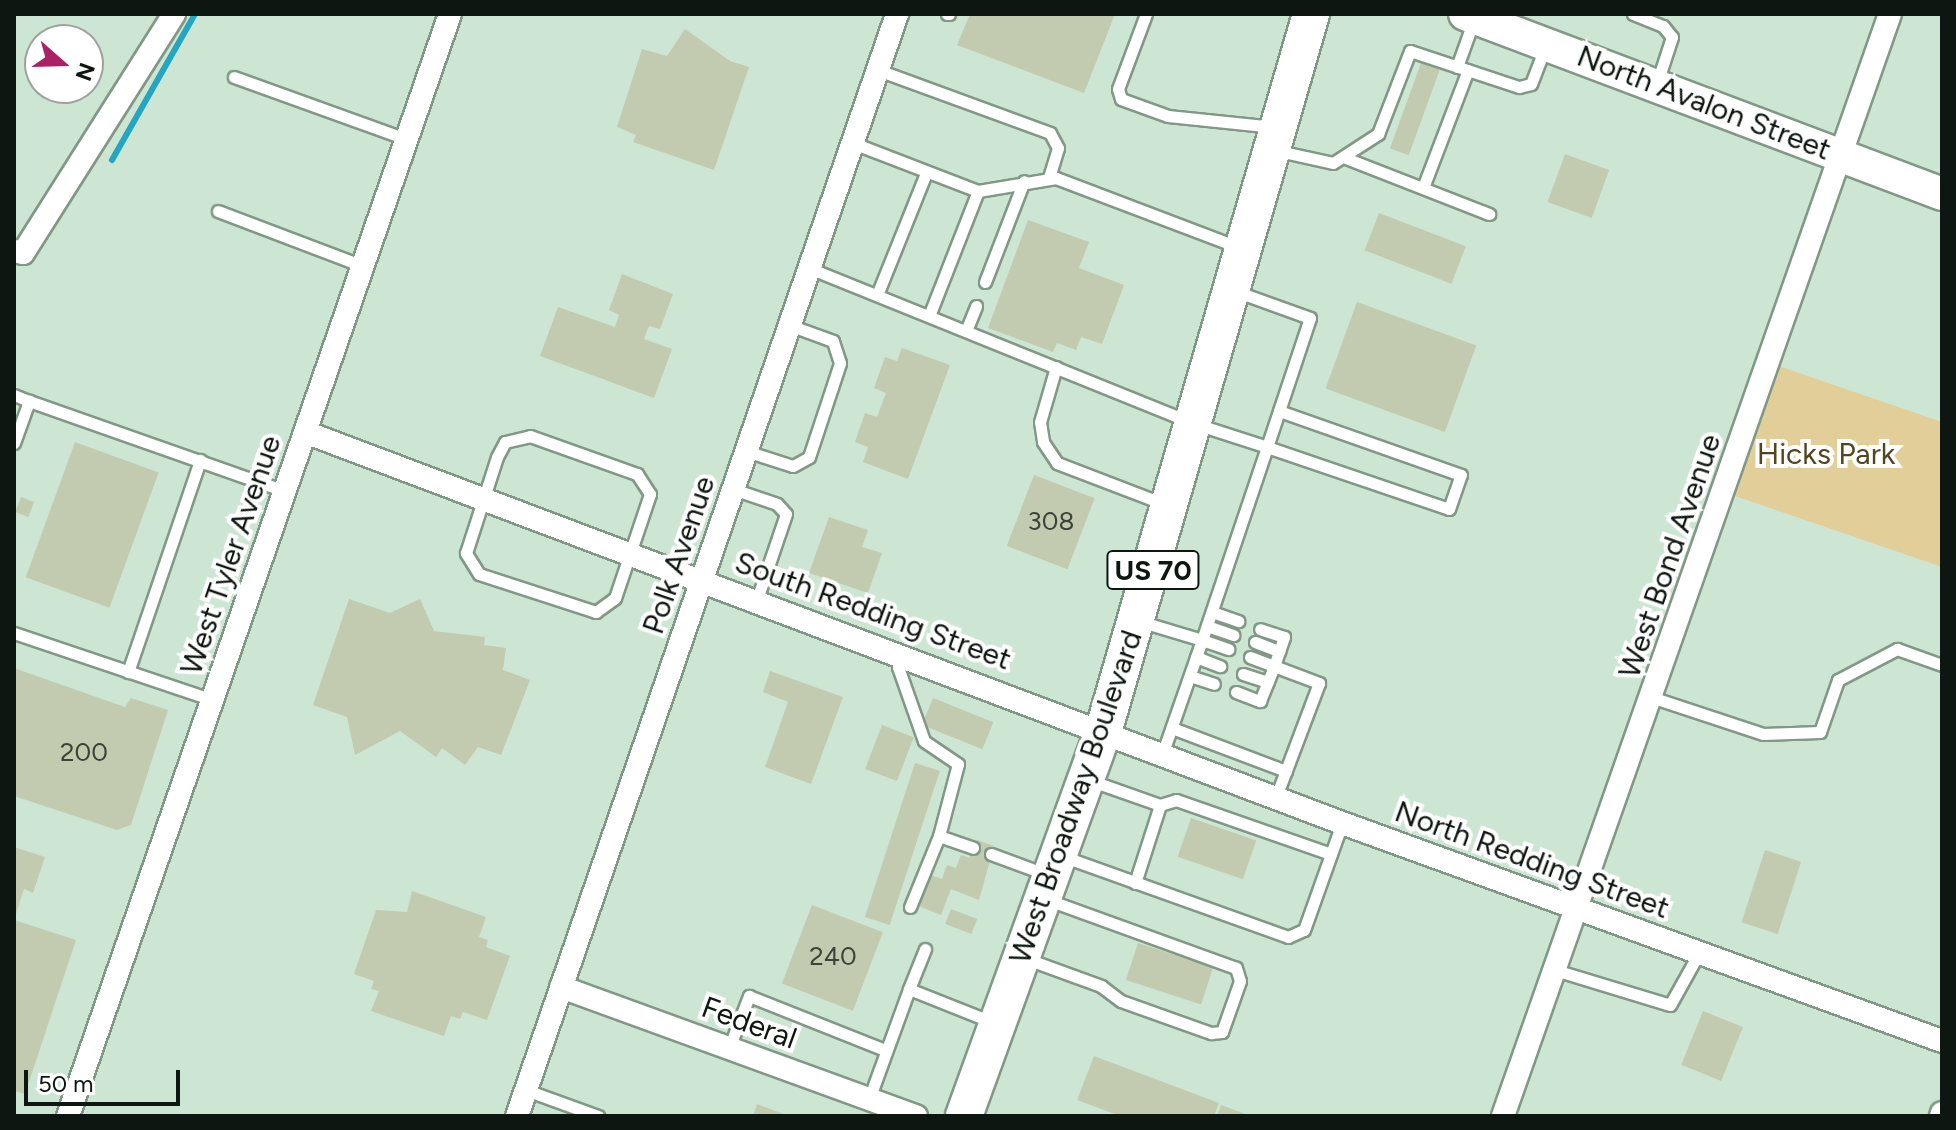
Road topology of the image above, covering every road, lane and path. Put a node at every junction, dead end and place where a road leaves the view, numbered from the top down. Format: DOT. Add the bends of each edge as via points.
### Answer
graph roads {
  1 [pos="173,14"];
  2 [pos="450,14"];
  3 [pos="897,14"];
  4 [pos="1146,14"];
  5 [pos="1311,14"];
  6 [pos="1633,14"];
  7 [pos="1890,14"];
  8 [pos="1488,18"];
  9 [pos="1546,42"];
  10 [pos="1462,69"];
  11 [pos="878,70"];
  12 [pos="234,77"];
  13 [pos="1656,85"];
  14 [pos="406,139"];
  15 [pos="1277,139"];
  16 [pos="853,143"];
  17 [pos="1843,156"];
  18 [pos="1343,157"];
  19 [pos="926,173"];
  20 [pos="1049,177"];
  21 [pos="1024,181"];
  22 [pos="1424,185"];
  23 [pos="978,191"];
  24 [pos="1942,194"];
  25 [pos="218,211"];
  26 [pos="1489,214"];
  27 [pos="1244,250"];
  28 [pos="18,252"];
  29 [pos="363,266"];
  30 [pos="809,268"];
  31 [pos="985,282"];
  32 [pos="1233,290"];
  33 [pos="877,295"];
  34 [pos="976,306"];
  35 [pos="929,316"];
  36 [pos="789,325"];
  37 [pos="966,331"];
  38 [pos="1056,367"];
  39 [pos="14,395"];
  40 [pos="29,401"];
  41 [pos="1279,411"];
  42 [pos="1196,424"];
  43 [pos="305,432"];
  44 [pos="14,443"];
  45 [pos="1267,447"];
  46 [pos="746,451"];
  47 [pos="200,460"];
  48 [pos="733,489"];
  49 [pos="285,491"];
  50 [pos="482,497"];
  51 [pos="1172,507"];
  52 [pos="633,552"];
  53 [pos="703,579"];
  54 [pos="757,599"];
  55 [pos="1212,612"];
  56 [pos="1137,620"];
  57 [pos="1238,621"];
  58 [pos="1207,626"];
  59 [pos="1260,629"];
  60 [pos="14,633"];
  61 [pos="1233,635"];
  62 [pos="1202,640"];
  63 [pos="1255,642"];
  64 [pos="1228,649"];
  65 [pos="1279,651"];
  66 [pos="903,654"];
  67 [pos="1196,657"];
  68 [pos="1250,657"];
  69 [pos="1942,665"];
  70 [pos="1220,666"];
  71 [pos="1274,666"];
  72 [pos="128,672"];
  73 [pos="1243,674"];
  74 [pos="1190,676"];
  75 [pos="1268,682"];
  76 [pos="1214,684"];
  77 [pos="1236,692"];
  78 [pos="1651,697"];
  79 [pos="213,700"];
  80 [pos="1172,728"];
  81 [pos="1104,729"];
  82 [pos="1163,752"];
  83 [pos="1286,771"];
  84 [pos="1087,779"];
  85 [pos="1276,797"];
  86 [pos="1160,805"];
  87 [pos="1342,823"];
  88 [pos="939,836"];
  89 [pos="973,848"];
  90 [pos="991,854"];
  91 [pos="1331,854"];
  92 [pos="1052,877"];
  93 [pos="1135,883"];
  94 [pos="910,907"];
  95 [pos="1577,908"];
  96 [pos="925,949"];
  97 [pos="1699,953"];
  98 [pos="1022,957"];
  99 [pos="1555,970"];
  100 [pos="561,987"];
  101 [pos="909,989"];
  102 [pos="996,1023"];
  103 [pos="1942,1041"];
  104 [pos="729,1048"];
  105 [pos="885,1050"];
  106 [pos="526,1090"];
  107 [pos="869,1099"];
  108 [pos="68,1116"];
  109 [pos="517,1116"];
  110 [pos="598,1116"];
  111 [pos="916,1116"];
  112 [pos="964,1116"];
  113 [pos="1503,1116"];
  1 -- 28 [label="street"];
  2 -- 14 [label="street, West Tyler Avenue"];
  3 -- 11 [label="street, Polk Avenue"];
  4 -- 15 [label="lane" via="1118,89 1121,99 1168,116"];
  5 -- 15 [label="main road, West Broadway Boulevard / US 70"];
  6 -- 13 [label="lane" via="1663,26 1672,37"];
  7 -- 17 [label="street, West Bond Avenue"];
  8 -- 9 [label="street, North Avalon Street"];
  8 -- 10 [label="lane"];
  9 -- 10 [label="lane" via="1531,84 1519,87"];
  9 -- 13 [label="street, North Avalon Street"];
  10 -- 18 [label="lane" via="1410,51 1403,58 1378,134"];
  10 -- 22 [label="lane"];
  11 -- 16 [label="street, Polk Avenue"];
  11 -- 20 [label="lane" via="1050,133 1058,148"];
  12 -- 14 [label="lane"];
  13 -- 17 [label="street, North Avalon Street"];
  14 -- 29 [label="street, West Tyler Avenue"];
  15 -- 18 [label="lane" via="1333,163"];
  15 -- 27 [label="main road, West Broadway Boulevard / US 70"];
  16 -- 19 [label="lane"];
  16 -- 30 [label="street, Polk Avenue"];
  17 -- 24 [label="street, North Avalon Street"];
  17 -- 78 [label="street, West Bond Avenue"];
  18 -- 22 [label="lane"];
  19 -- 23 [label="lane"];
  19 -- 33 [label="lane"];
  20 -- 21 [label="lane"];
  20 -- 27 [label="lane"];
  21 -- 23 [label="lane"];
  21 -- 31 [label="lane"];
  22 -- 26 [label="lane"];
  23 -- 35 [label="lane"];
  25 -- 29 [label="lane"];
  27 -- 32 [label="main road, West Broadway Boulevard / US 70"];
  29 -- 43 [label="street, West Tyler Avenue"];
  30 -- 33 [label="lane"];
  30 -- 36 [label="street, Polk Avenue"];
  32 -- 41 [label="lane" via="1310,318"];
  32 -- 42 [label="main road, West Broadway Boulevard / US 70"];
  33 -- 35 [label="lane"];
  34 -- 37 [label="lane"];
  35 -- 37 [label="lane"];
  36 -- 46 [label="street, Polk Avenue"];
  36 -- 46 [label="lane" via="833,341 840,363 809,457 793,466"];
  37 -- 38 [label="lane"];
  38 -- 42 [label="lane"];
  38 -- 51 [label="lane" via="1040,422 1043,442 1057,463"];
  39 -- 40 [label="lane"];
  40 -- 44 [label="lane"];
  40 -- 47 [label="lane"];
  41 -- 45 [label="lane"];
  41 -- 45 [label="lane" via="1461,475 1449,509"];
  42 -- 45 [label="lane"];
  42 -- 51 [label="main road, West Broadway Boulevard / US 70"];
  43 -- 49 [label="street, West Tyler Avenue"];
  43 -- 50 [label="street, South Redding Street"];
  45 -- 55 [label="lane"];
  46 -- 48 [label="street, Polk Avenue"];
  47 -- 49 [label="lane"];
  47 -- 72 [label="lane"];
  48 -- 53 [label="street, Polk Avenue"];
  48 -- 54 [label="lane" via="777,504 786,514"];
  49 -- 79 [label="street, West Tyler Avenue"];
  50 -- 52 [label="street, South Redding Street"];
  50 -- 52 [label="lane" via="466,553 479,574 596,612 615,598"];
  50 -- 52 [label="lane" via="505,442 518,437 637,474 650,494"];
  51 -- 56 [label="main road, West Broadway Boulevard / US 70"];
  52 -- 53 [label="street, South Redding Street"];
  53 -- 54 [label="street, South Redding Street"];
  53 -- 100 [label="street, Polk Avenue"];
  54 -- 66 [label="street, South Redding Street"];
  55 -- 57 [label="lane"];
  55 -- 58 [label="lane"];
  56 -- 62 [label="lane"];
  56 -- 81 [label="main road, West Broadway Boulevard / US 70"];
  58 -- 61 [label="lane"];
  58 -- 62 [label="lane"];
  59 -- 65 [label="lane" via="1284,637"];
  60 -- 72 [label="lane"];
  62 -- 64 [label="lane"];
  62 -- 67 [label="lane"];
  63 -- 65 [label="lane"];
  65 -- 71 [label="lane"];
  66 -- 81 [label="street, South Redding Street"];
  66 -- 88 [label="lane" via="898,667 924,741 958,764"];
  67 -- 70 [label="lane"];
  67 -- 74 [label="lane"];
  68 -- 71 [label="lane"];
  69 -- 78 [label="lane" via="1897,649 1838,680 1820,732 1763,734"];
  71 -- 75 [label="lane"];
  71 -- 83 [label="lane" via="1319,683"];
  72 -- 79 [label="lane"];
  73 -- 75 [label="lane"];
  74 -- 76 [label="lane"];
  74 -- 80 [label="lane"];
  75 -- 77 [label="lane" via="1260,701"];
  78 -- 95 [label="street, West Bond Avenue"];
  79 -- 108 [label="street, West Tyler Avenue"];
  80 -- 82 [label="lane"];
  80 -- 83 [label="lane"];
  81 -- 82 [label="street, North Redding Street"];
  81 -- 84 [label="main road, West Broadway Boulevard / US 70"];
  82 -- 85 [label="street, North Redding Street"];
  83 -- 85 [label="lane"];
  84 -- 86 [label="lane"];
  84 -- 92 [label="main road, West Broadway Boulevard / US 70"];
  85 -- 87 [label="street, North Redding Street"];
  86 -- 91 [label="lane" via="1176,800"];
  86 -- 93 [label="lane"];
  87 -- 91 [label="lane"];
  87 -- 95 [label="street, North Redding Street"];
  88 -- 89 [label="lane"];
  88 -- 94 [label="lane"];
  90 -- 92 [label="lane"];
  91 -- 93 [label="lane" via="1304,930 1288,937"];
  92 -- 93 [label="lane"];
  92 -- 98 [label="main road, West Broadway Boulevard / US 70"];
  92 -- 98 [label="lane" via="1236,968 1240,981 1222,1032 1211,1033 1121,1001 1101,986"];
  95 -- 97 [label="street, North Redding Street"];
  95 -- 99 [label="street, West Bond Avenue"];
  96 -- 101 [label="lane"];
  97 -- 99 [label="lane" via="1670,1005"];
  97 -- 103 [label="street, North Redding Street"];
  98 -- 102 [label="main road, West Broadway Boulevard / US 70"];
  99 -- 113 [label="street, West Bond Avenue"];
  100 -- 104 [label="street, Federal"];
  100 -- 106 [label="street, Polk Avenue"];
  101 -- 102 [label="lane"];
  101 -- 105 [label="lane"];
  102 -- 112 [label="main road, West Broadway Boulevard / US 70"];
  104 -- 105 [label="lane" via="749,996"];
  104 -- 107 [label="street, Federal"];
  105 -- 107 [label="lane"];
  106 -- 109 [label="street, Polk Avenue"];
  106 -- 110 [label="lane"];
  107 -- 111 [label="street, Federal"];
}
